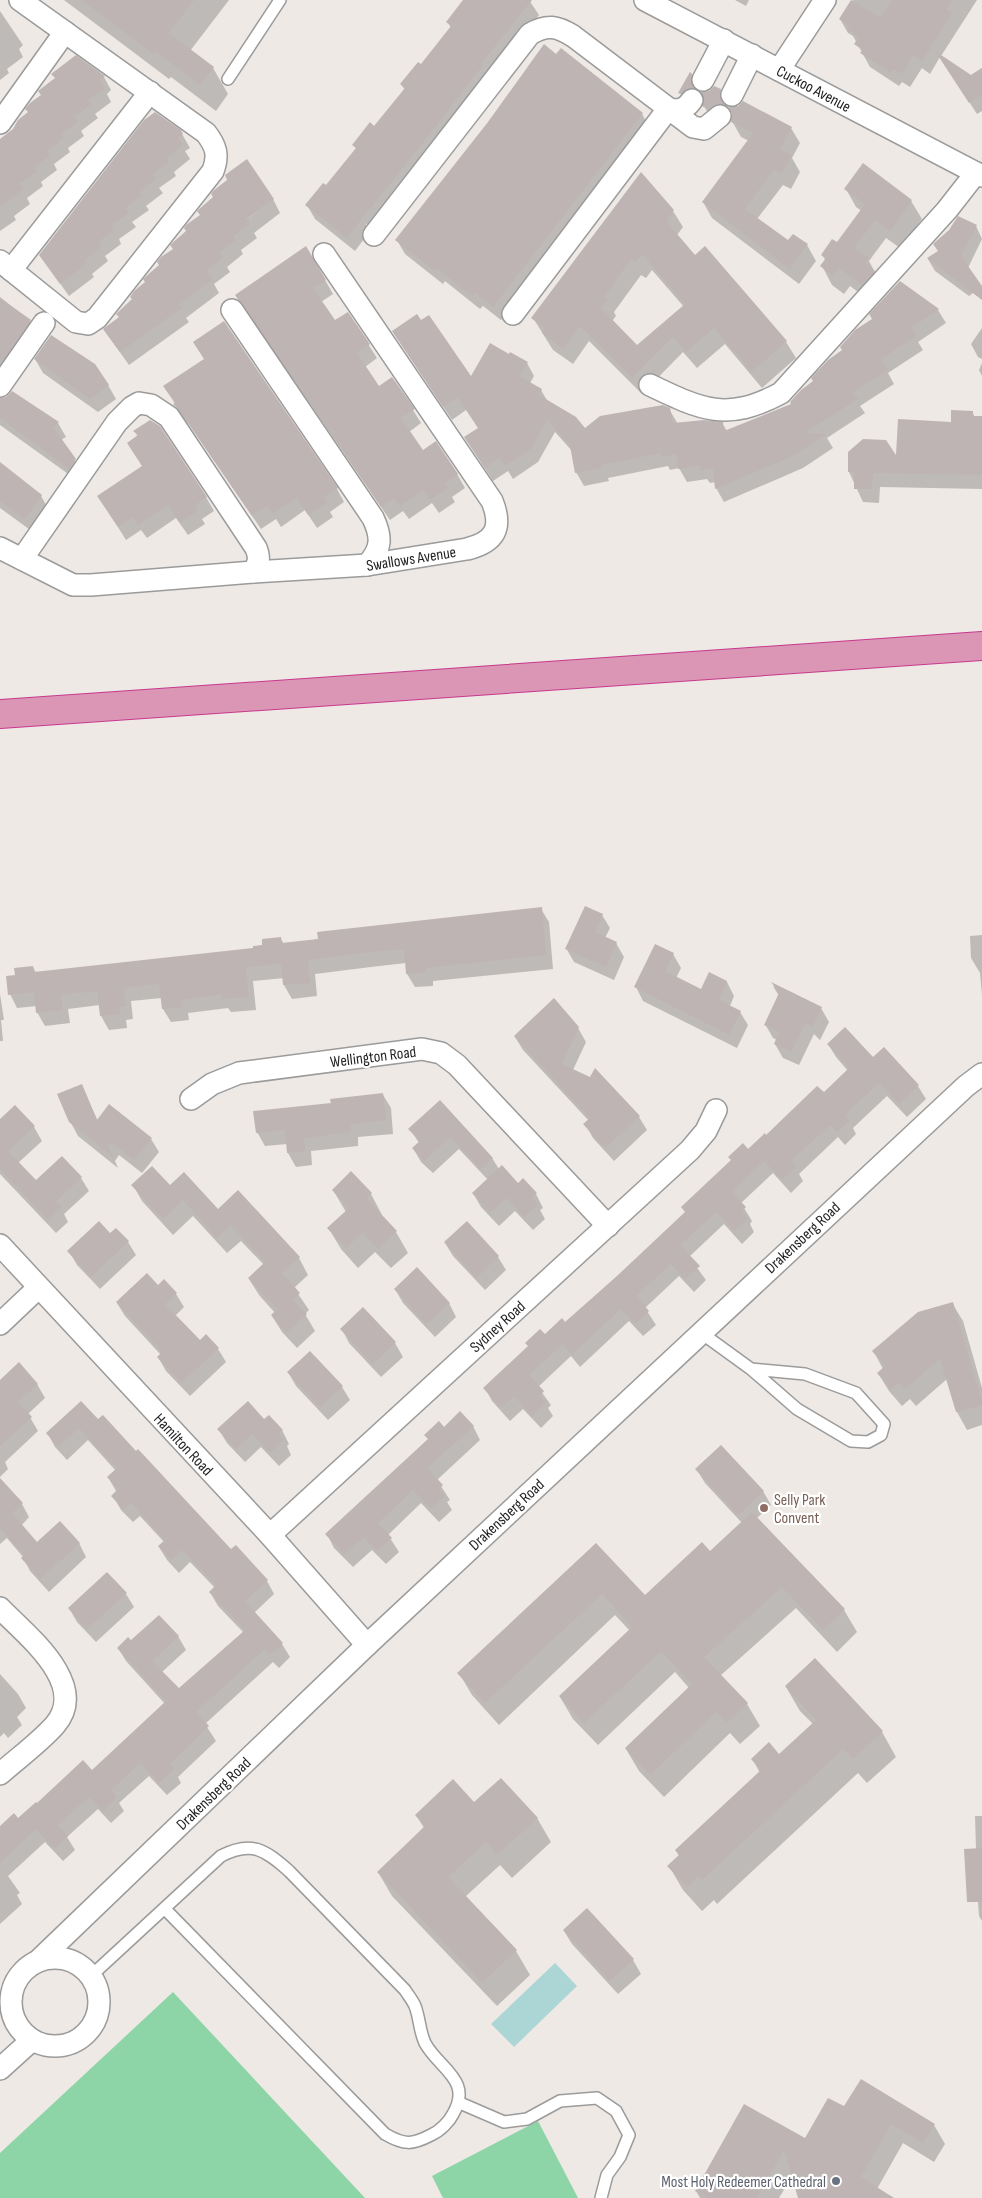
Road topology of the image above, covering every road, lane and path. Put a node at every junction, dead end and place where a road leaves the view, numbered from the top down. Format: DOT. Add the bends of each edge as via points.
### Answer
graph roads {
  1 [pos="20,0"];
  2 [pos="280,0"];
  3 [pos="645,0"];
  4 [pos="825,0"];
  5 [pos="64,32"];
  6 [pos="724,40"];
  7 [pos="752,55"];
  8 [pos="779,70"];
  9 [pos="228,79"];
  10 [pos="703,80"];
  11 [pos="150,92"];
  12 [pos="732,95"];
  13 [pos="692,100"];
  14 [pos="668,110"];
  15 [pos="720,116"];
  16 [pos="0,123"];
  17 [pos="979,175"];
  18 [pos="374,235"];
  19 [pos="324,254"];
  20 [pos="6,265"];
  21 [pos="232,310"];
  22 [pos="512,314"];
  23 [pos="44,323"];
  24 [pos="650,385"];
  25 [pos="0,386"];
  26 [pos="0,548"];
  27 [pos="22,559"];
  28 [pos="367,565"];
  29 [pos="253,572"];
  30 [pos="982,646"];
  31 [pos="0,714"];
  32 [pos="982,1074"];
  33 [pos="191,1099"];
  34 [pos="716,1110"];
  35 [pos="608,1226"];
  36 [pos="0,1245"];
  37 [pos="38,1288"];
  38 [pos="0,1324"];
  39 [pos="700,1332"];
  40 [pos="751,1369"];
  41 [pos="270,1535"];
  42 [pos="0,1608"];
  43 [pos="366,1645"];
  44 [pos="0,1774"];
  45 [pos="164,1909"];
  46 [pos="38,1961"];
  47 [pos="92,1976"];
  48 [pos="32,2040"];
  49 [pos="0,2069"];
  50 [pos="460,2102"];
  51 [pos="601,2198"];
  1 -- 5 [label="street"];
  2 -- 9 [label="lane"];
  3 -- 6 [label="street, Cuckoo Avenue"];
  4 -- 8 [label="street"];
  5 -- 11 [label="street"];
  5 -- 16 [label="street"];
  6 -- 7 [label="street, Cuckoo Avenue"];
  6 -- 10 [label="street"];
  7 -- 8 [label="street, Cuckoo Avenue"];
  7 -- 12 [label="street"];
  8 -- 17 [label="street, Cuckoo Avenue"];
  11 -- 20 [label="street"];
  11 -- 20 [label="street" via="206,133 216,146 217,161 213,171 97,318 88,324 76,322"];
  13 -- 14 [label="street" via="678,111"];
  14 -- 15 [label="street" via="694,127 704,129"];
  14 -- 18 [label="street" via="573,36 559,28 543,27 530,34"];
  14 -- 22 [label="street"];
  17 -- 24 [label="street" via="781,393 752,407 714,409 692,405"];
  19 -- 28 [label="street, Swallows Avenue" via="492,501 498,520 497,528 481,545"];
  21 -- 28 [label="street" via="373,518 381,538 379,548"];
  23 -- 25 [label="street"];
  26 -- 27 [label="street, Swallows Avenue"];
  27 -- 29 [label="street, Swallows Avenue" via="73,585"];
  27 -- 29 [label="street" via="117,422 139,403 160,409 184,438 256,548 258,564"];
  28 -- 29 [label="street, Swallows Avenue"];
  30 -- 31 [label="highway"];
  32 -- 39 [label="street, Drakensberg Road"];
  33 -- 35 [label="street, Wellington Road" via="212,1084 239,1073 422,1049 441,1052 457,1065"];
  34 -- 35 [label="street, Sydney Road" via="706,1131 690,1150"];
  35 -- 41 [label="street, Sydney Road"];
  36 -- 37 [label="street, Hamilton Road"];
  37 -- 38 [label="street"];
  37 -- 41 [label="street, Hamilton Road"];
  39 -- 40 [label="lane"];
  39 -- 43 [label="street, Drakensberg Road"];
  40 -- 40 [label="lane" via="797,1409 851,1441 868,1442 880,1435 884,1424 856,1393 804,1374"];
  41 -- 43 [label="street, Hamilton Road"];
  42 -- 44 [label="street" via="53,1664 62,1678 65,1706 56,1724"];
  43 -- 46 [label="street, Drakensberg Road"];
  45 -- 47 [label="lane"];
  45 -- 50 [label="lane" via="386,2134 400,2143 417,2142 435,2134 450,2119"];
  45 -- 50 [label="lane" via="221,1856 231,1851 249,1847 272,1856 405,1990 415,2007 426,2045 459,2087"];
  46 -- 47 [label="street" via="51,1957 66,1958 81,1964"];
  46 -- 48 [label="street" via="17,1979 11,1998 14,2019"];
  47 -- 48 [label="street" via="100,2001 93,2027 71,2044 44,2045"];
  48 -- 49 [label="street"];
  50 -- 51 [label="lane" via="504,2122 527,2119 560,2101 597,2098 616,2111 629,2135 620,2157 607,2175"];
}
